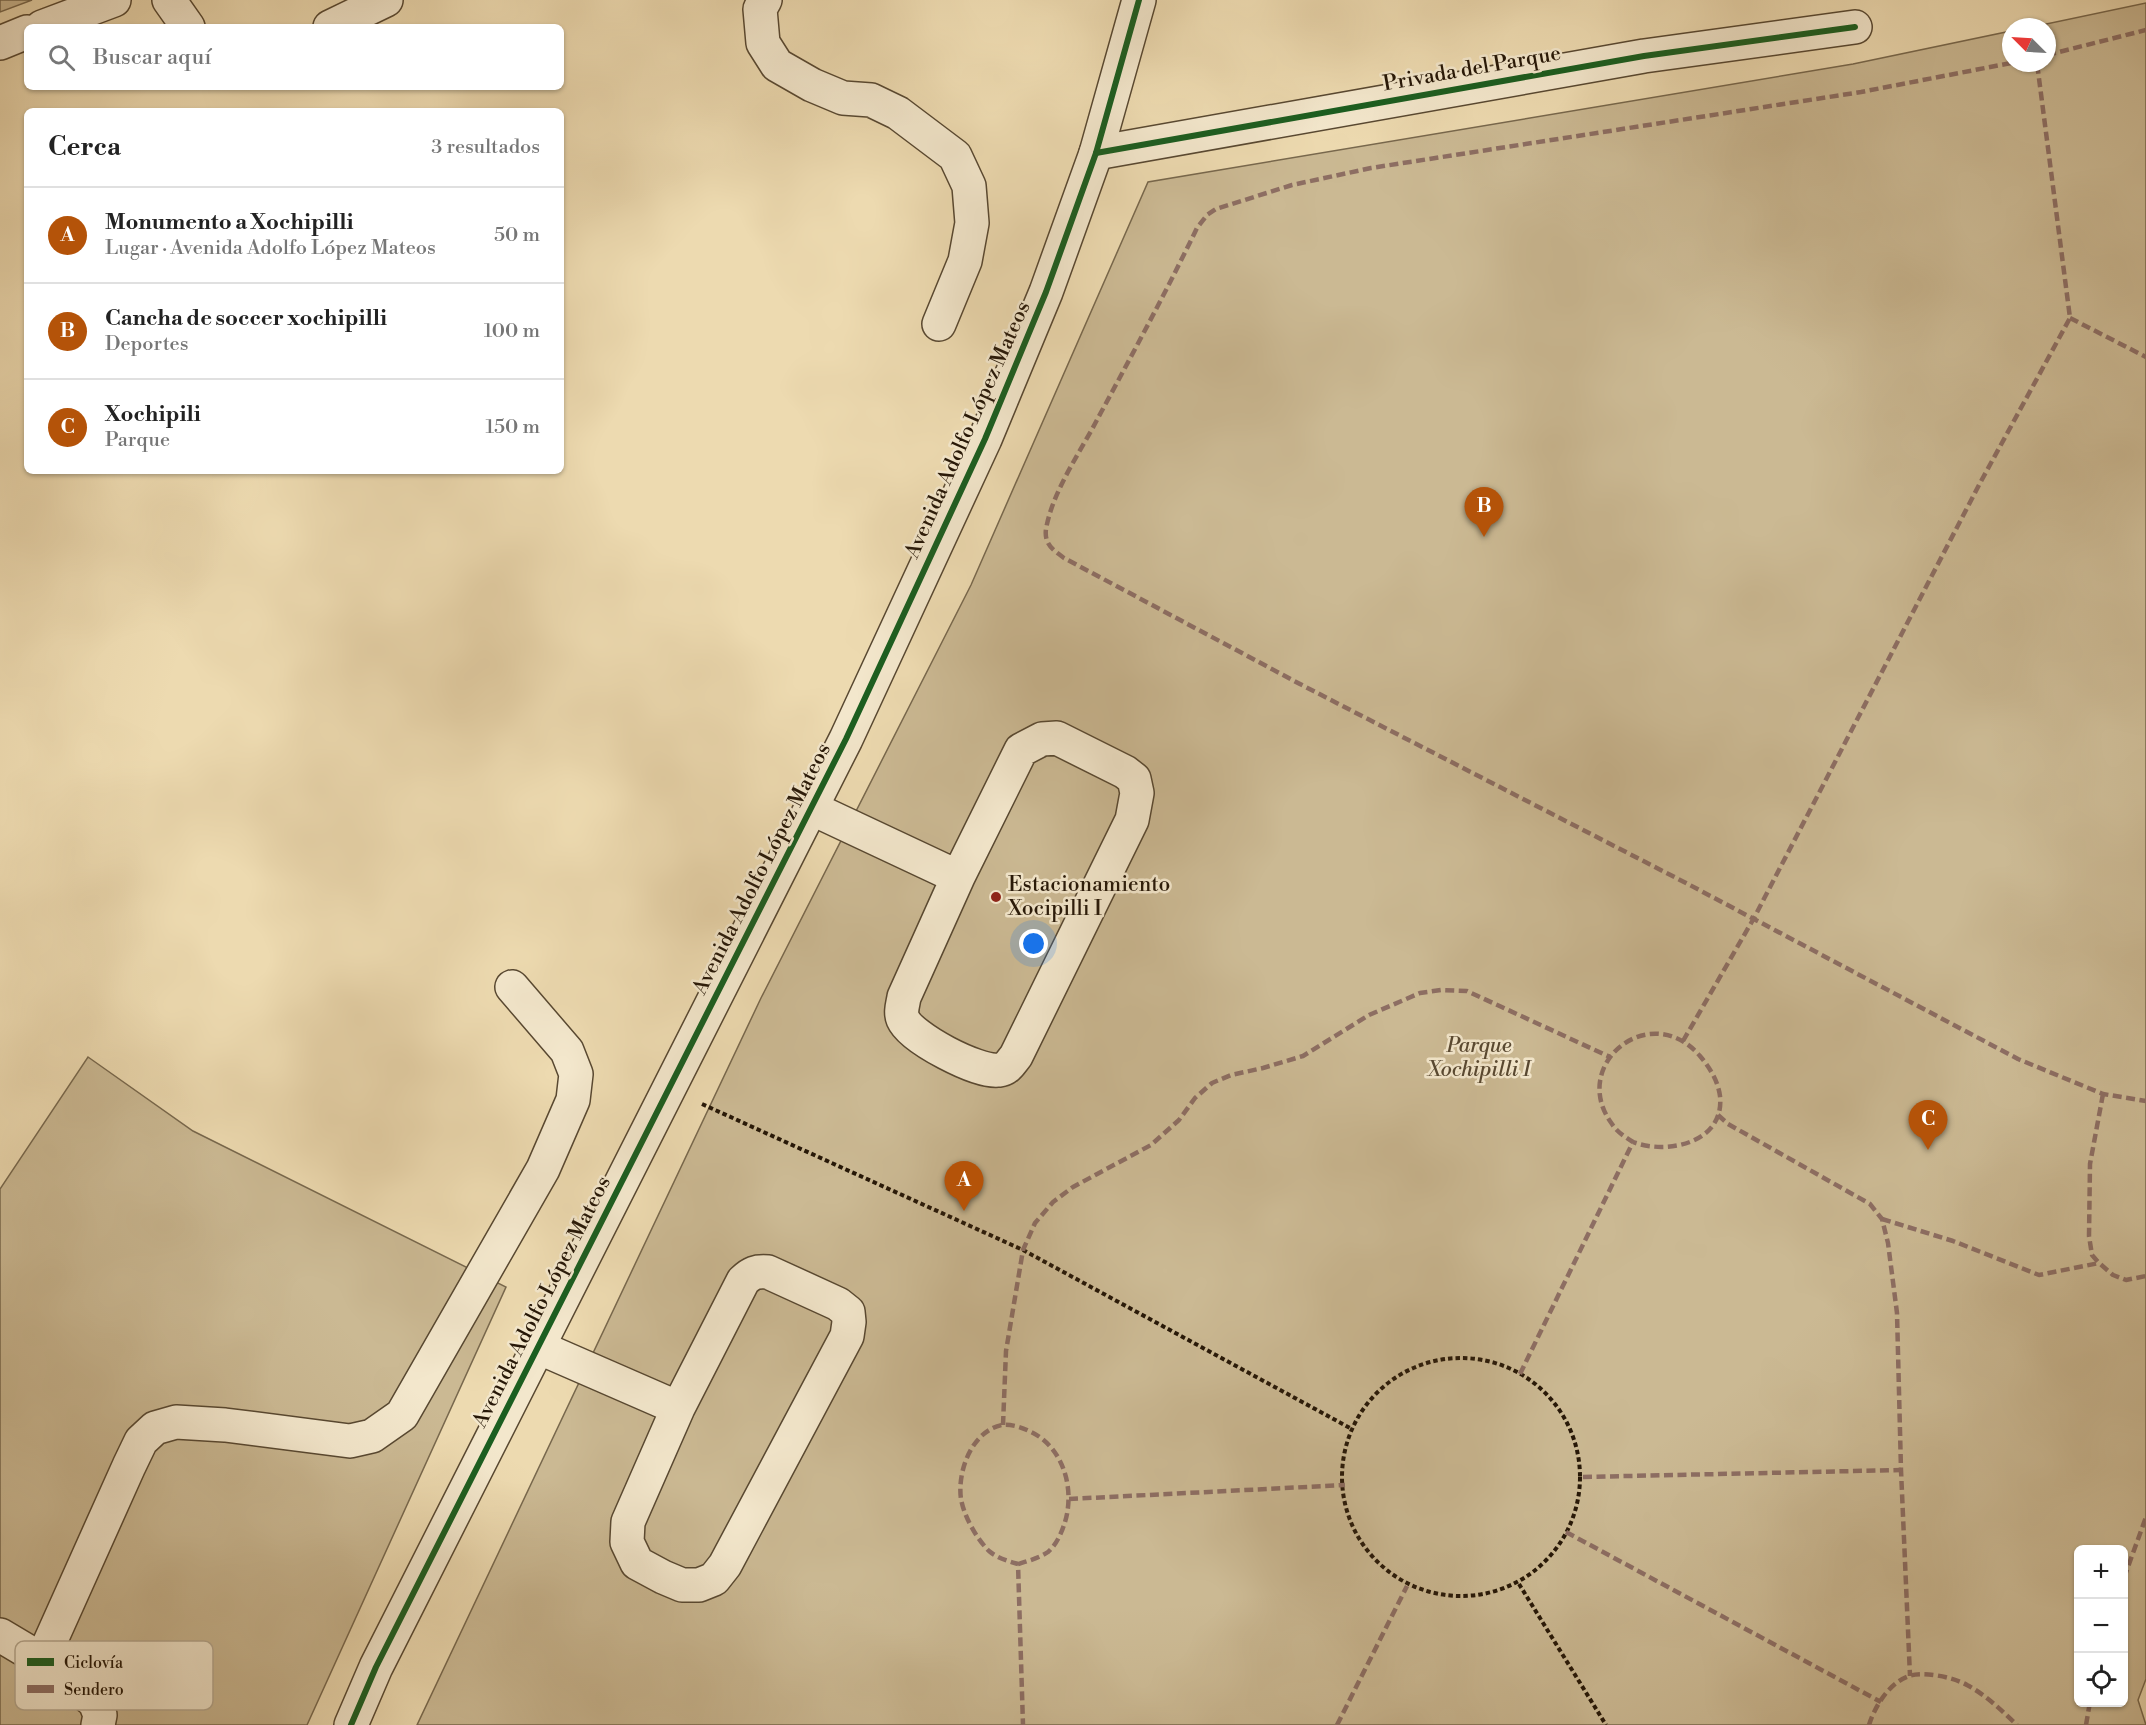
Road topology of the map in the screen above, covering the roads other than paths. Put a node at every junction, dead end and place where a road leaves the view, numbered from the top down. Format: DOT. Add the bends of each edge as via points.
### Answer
graph roads {
  1 [pos="114,0"];
  2 [pos="169,0"];
  3 [pos="386,0"];
  4 [pos="765,0"];
  5 [pos="1139,0"];
  6 [pos="50,24"];
  7 [pos="186,24"];
  8 [pos="336,24"];
  9 [pos="1856,27"];
  10 [pos="24,33"];
  11 [pos="0,42"];
  12 [pos="1096,153"];
  13 [pos="939,324"];
  14 [pos="811,808"];
  15 [pos="958,878"];
  16 [pos="512,987"];
  17 [pos="538,1347"];
  18 [pos="678,1408"];
  19 [pos="0,1635"];
  20 [pos="51,1641"];
  21 [pos="15,1644"];
  22 [pos="98,1710"];
  23 [pos="98,1725"];
  24 [pos="351,1725"];
  1 -- 6 [label="street"];
  2 -- 7 [label="street"];
  3 -- 8 [label="street"];
  4 -- 13 [label="street" via="760,9 763,43 777,65 843,98 871,100 898,112 955,156 969,186 972,223 966,261"];
  5 -- 12 [label="street, Avenida Adolfo López Mateos"];
  9 -- 12 [label="street, Privada del Parque" via="1644,56"];
  10 -- 11 [label="street"];
  12 -- 14 [label="street, Avenida Adolfo López Mateos" via="1046,292 985,440"];
  14 -- 15 [label="street"];
  14 -- 17 [label="street, Avenida Adolfo López Mateos"];
  15 -- 15 [label="street" via="904,997 901,1013 913,1032 940,1048 982,1068 998,1070 1008,1067 1016,1056 1132,820 1137,793 1134,779 1057,738 1042,739 1021,750"];
  16 -- 20 [label="street" via="567,1051 576,1074 573,1100 543,1169 402,1415 372,1436 350,1441 225,1425 176,1422 155,1428 141,1441"];
  17 -- 18 [label="street"];
  17 -- 24 [label="street, Avenida Adolfo López Mateos" via="376,1667"];
  18 -- 18 [label="street" via="628,1522 627,1542 637,1563 682,1585 699,1585 714,1579 725,1565 847,1336 848,1312 768,1272 751,1274 739,1289"];
  19 -- 21 [label="street"];
  22 -- 23 [label="street"];
}
